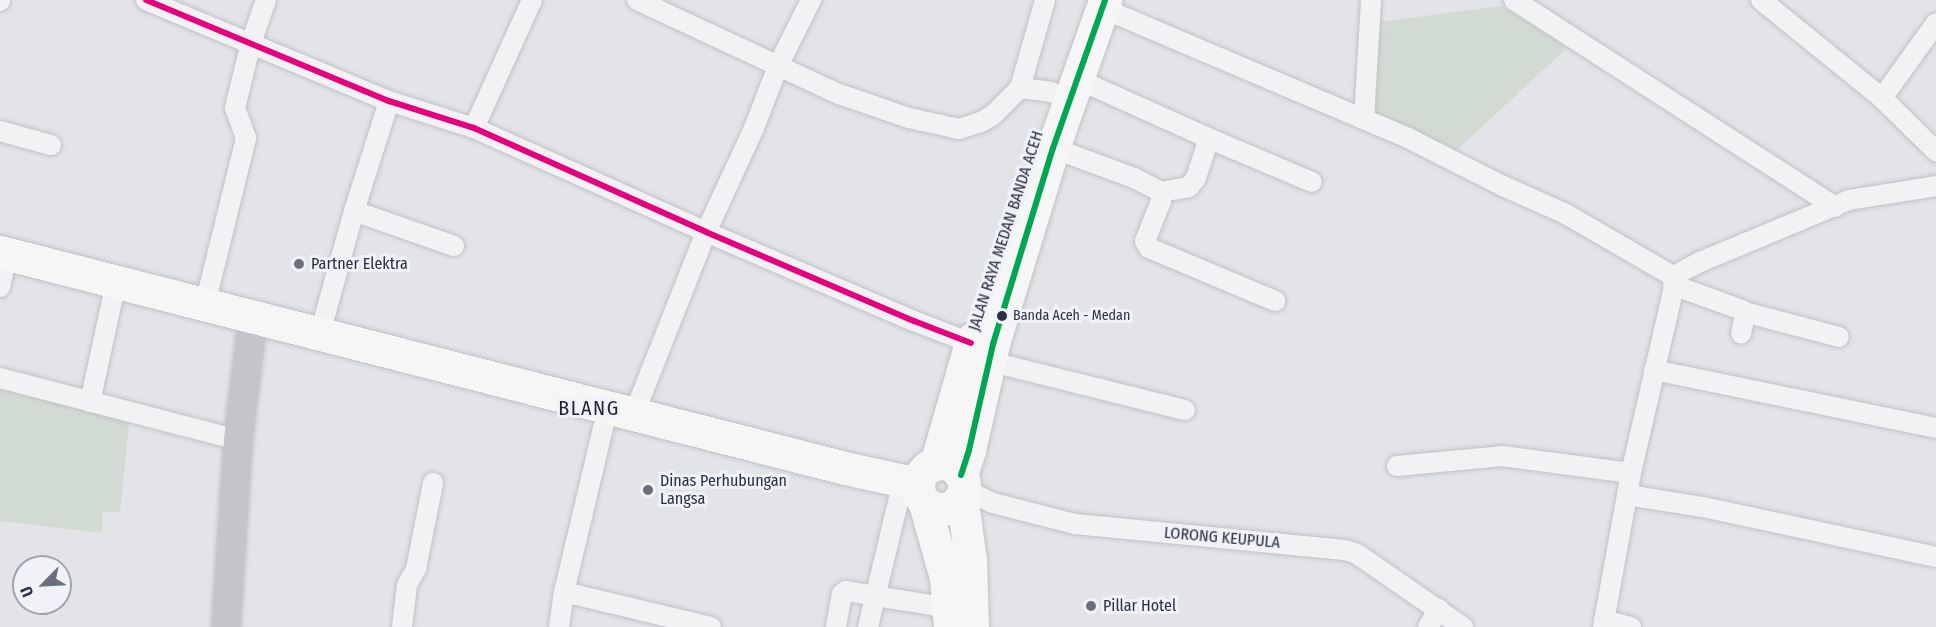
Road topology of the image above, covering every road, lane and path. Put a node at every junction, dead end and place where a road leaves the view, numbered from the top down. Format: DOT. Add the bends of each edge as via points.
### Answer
graph roads {
  1 [pos="146,0"];
  2 [pos="266,0"];
  3 [pos="532,0"];
  4 [pos="637,0"];
  5 [pos="811,0"];
  6 [pos="1045,0"];
  7 [pos="1371,0"];
  8 [pos="1514,0"];
  9 [pos="1761,0"];
  10 [pos="1097,3"];
  11 [pos="1936,23"];
  12 [pos="251,43"];
  13 [pos="778,66"];
  14 [pos="1054,90"];
  15 [pos="1882,98"];
  16 [pos="389,101"];
  17 [pos="1364,119"];
  18 [pos="474,128"];
  19 [pos="0,131"];
  20 [pos="1215,141"];
  21 [pos="51,145"];
  22 [pos="1053,148"];
  23 [pos="1936,151"];
  24 [pos="1312,182"];
  25 [pos="1936,186"];
  26 [pos="1161,192"];
  27 [pos="1835,207"];
  28 [pos="354,211"];
  29 [pos="706,232"];
  30 [pos="454,246"];
  31 [pos="4,253"];
  32 [pos="1674,282"];
  33 [pos="116,283"];
  34 [pos="0,287"];
  35 [pos="1275,301"];
  36 [pos="205,304"];
  37 [pos="1744,312"];
  38 [pos="253,317"];
  39 [pos="320,333"];
  40 [pos="1741,334"];
  41 [pos="1839,337"];
  42 [pos="979,352"];
  43 [pos="1654,370"];
  44 [pos="0,378"];
  45 [pos="90,402"];
  46 [pos="1185,410"];
  47 [pos="621,411"];
  48 [pos="1936,428"];
  49 [pos="238,440"];
  50 [pos="1397,466"];
  51 [pos="1631,473"];
  52 [pos="433,483"];
  53 [pos="938,485"];
  54 [pos="1627,495"];
  55 [pos="1936,557"];
  56 [pos="564,592"];
  57 [pos="876,594"];
  58 [pos="1439,609"];
  59 [pos="957,621"];
  60 [pos="678,623"];
  61 [pos="1604,624"];
  62 [pos="225,627"];
  63 [pos="402,627"];
  64 [pos="559,627"];
  65 [pos="711,627"];
  66 [pos="836,627"];
  67 [pos="868,627"];
  68 [pos="1428,627"];
  69 [pos="1463,627"];
  70 [pos="1631,627"];
  1 -- 12 [label="street"];
  2 -- 12 [label="street"];
  3 -- 18 [label="street"];
  4 -- 13 [label="street"];
  5 -- 13 [label="street"];
  6 -- 14 [label="street"];
  7 -- 17 [label="street"];
  8 -- 27 [label="street"];
  9 -- 15 [label="street"];
  10 -- 14 [label="highway, JALAN RAYA MEDAN BANDA ACEH"];
  10 -- 17 [label="street"];
  11 -- 15 [label="street"];
  12 -- 16 [label="street"];
  12 -- 36 [label="street" via="235,108 246,138"];
  13 -- 14 [label="street" via="839,94 909,118 959,129"];
  13 -- 29 [label="street"];
  14 -- 20 [label="street"];
  14 -- 22 [label="highway, JALAN RAYA MEDAN BANDA ACEH"];
  14 -- 42 [label="highway, JALAN RAYA MEDAN BANDA ACEH"];
  15 -- 23 [label="street"];
  16 -- 18 [label="street"];
  16 -- 28 [label="street"];
  17 -- 32 [label="street" via="1564,213"];
  18 -- 29 [label="street"];
  19 -- 21 [label="street"];
  20 -- 24 [label="street"];
  20 -- 26 [label="street" via="1207,145 1189,187"];
  22 -- 26 [label="street"];
  22 -- 42 [label="highway, JALAN RAYA MEDAN BANDA ACEH"];
  25 -- 27 [label="street" via="1869,195"];
  26 -- 35 [label="street" via="1146,245"];
  27 -- 32 [label="street" via="1700,262 1681,272"];
  28 -- 30 [label="street"];
  28 -- 39 [label="street"];
  29 -- 42 [label="street"];
  29 -- 47 [label="street"];
  31 -- 33 [label="highway"];
  31 -- 34 [label="street"];
  32 -- 37 [label="street"];
  32 -- 43 [label="street"];
  33 -- 36 [label="highway"];
  33 -- 45 [label="street"];
  36 -- 38 [label="highway"];
  37 -- 40 [label="street"];
  37 -- 41 [label="street"];
  38 -- 39 [label="highway"];
  38 -- 49 [label="main road"];
  39 -- 47 [label="highway"];
  42 -- 46 [label="street"];
  42 -- 53 [label="highway, JALAN RAYA MEDAN BANDA ACEH"];
  43 -- 48 [label="street"];
  43 -- 51 [label="street"];
  44 -- 45 [label="street"];
  45 -- 49 [label="street"];
  47 -- 53 [label="highway"];
  47 -- 56 [label="street"];
  49 -- 62 [label="main road"];
  50 -- 51 [label="street" via="1502,456"];
  51 -- 54 [label="street"];
  52 -- 63 [label="street" via="416,569 407,585"];
  53 -- 57 [label="street"];
  53 -- 58 [label="street, LORONG KEUPULA" via="1075,524 1345,550"];
  53 -- 59 [label="main road" via="971,560"];
  54 -- 55 [label="street" via="1703,507"];
  54 -- 61 [label="street"];
  56 -- 60 [label="street"];
  56 -- 64 [label="street"];
  57 -- 59 [label="street"];
  57 -- 66 [label="street" via="844,592"];
  57 -- 67 [label="street"];
  58 -- 68 [label="street"];
  58 -- 69 [label="street, LORONG KEUPULA"];
  60 -- 65 [label="street"];
  61 -- 70 [label="street"];
}
